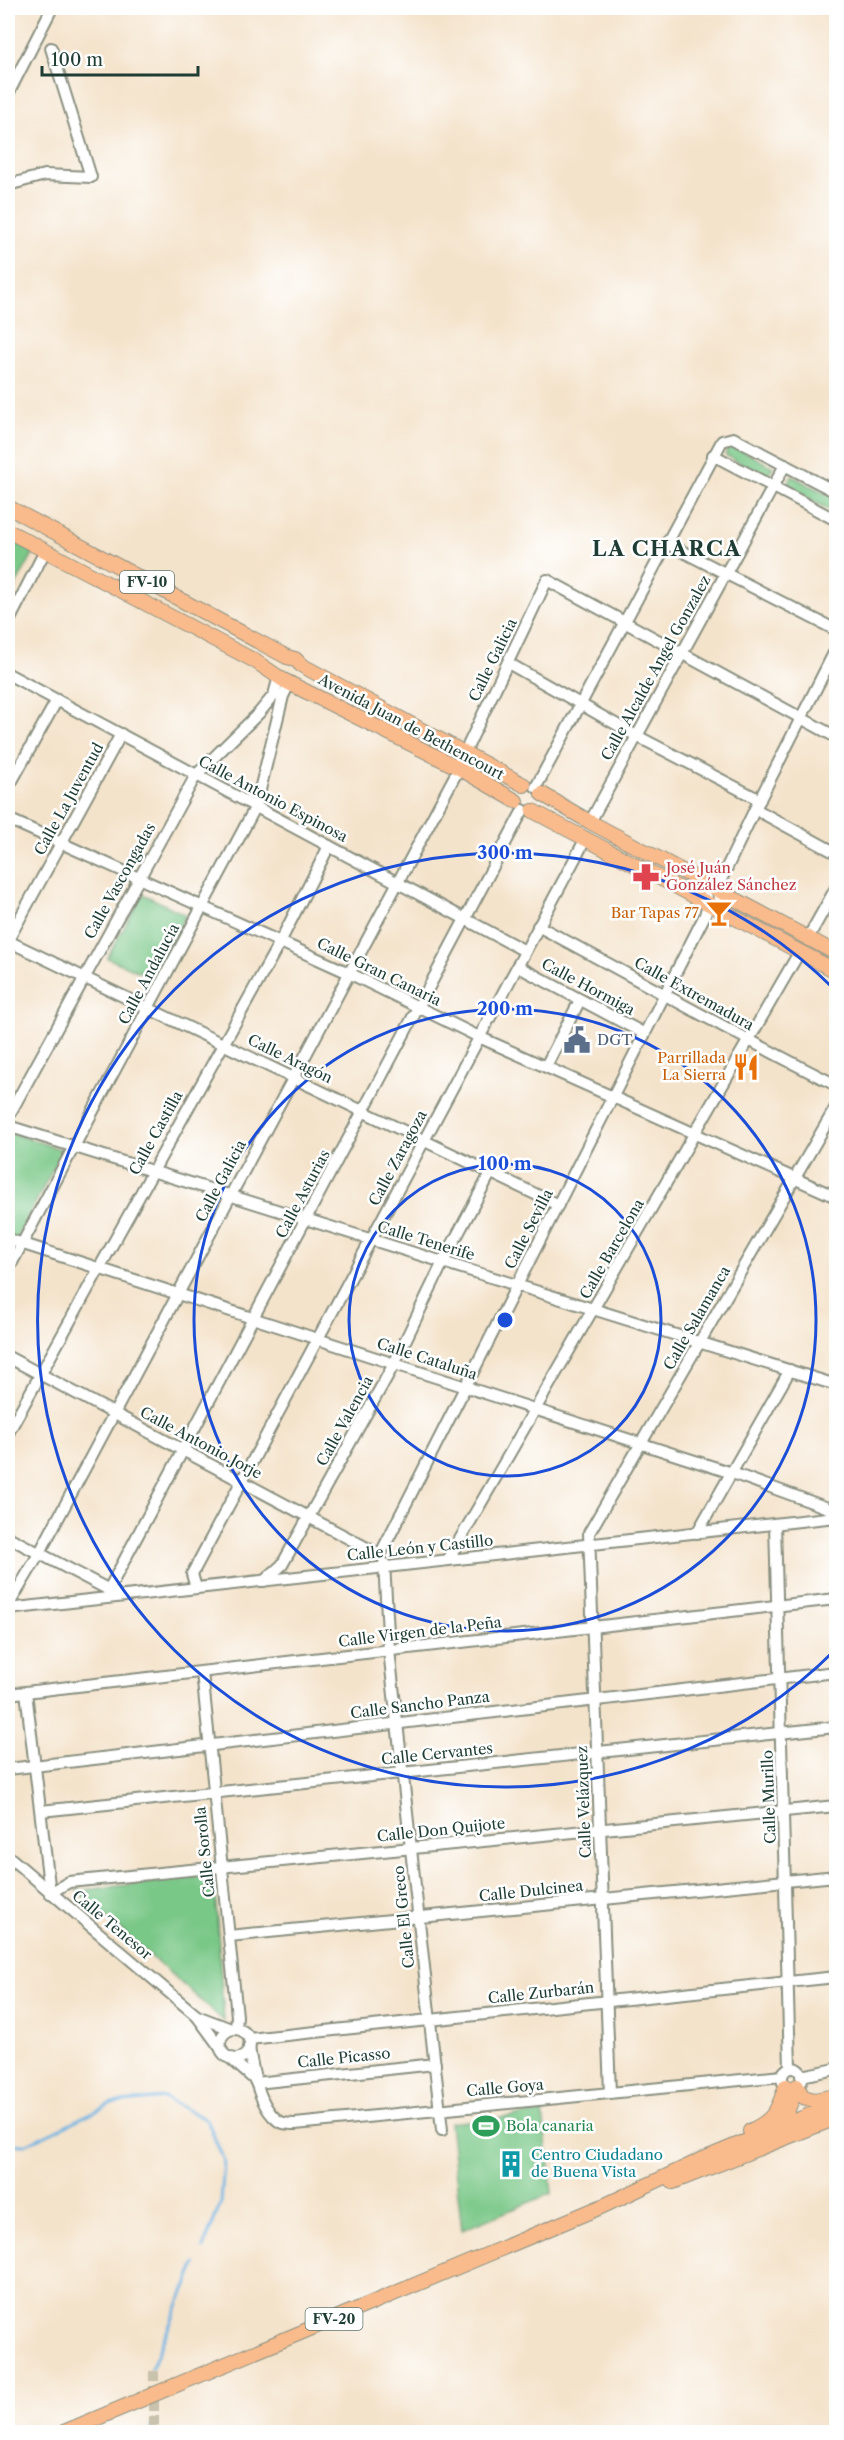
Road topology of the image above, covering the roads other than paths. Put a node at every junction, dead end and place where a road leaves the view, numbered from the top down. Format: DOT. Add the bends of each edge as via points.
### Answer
graph roads {
  1 [pos="52,8"];
  2 [pos="51,48"];
  3 [pos="8,94"];
  4 [pos="8,185"];
  5 [pos="713,455"];
  6 [pos="785,465"];
  7 [pos="773,486"];
  8 [pos="837,492"];
  9 [pos="8,507"];
  10 [pos="837,520"];
  11 [pos="8,531"];
  12 [pos="666,543"];
  13 [pos="45,551"];
  14 [pos="726,573"];
  15 [pos="623,622"];
  16 [pos="8,623"];
  17 [pos="837,630"];
  18 [pos="837,649"];
  19 [pos="680,653"];
  20 [pos="287,657"];
  21 [pos="508,663"];
  22 [pos="301,665"];
  23 [pos="8,674"];
  24 [pos="284,679"];
  25 [pos="57,700"];
  26 [pos="579,704"];
  27 [pos="803,719"];
  28 [pos="121,734"];
  29 [pos="635,735"];
  30 [pos="837,737"];
  31 [pos="465,752"];
  32 [pos="459,768"];
  33 [pos="196,774"];
  34 [pos="8,788"];
  35 [pos="534,789"];
  36 [pos="757,805"];
  37 [pos="256,807"];
  38 [pos="524,808"];
  39 [pos="8,819"];
  40 [pos="590,822"];
  41 [pos="586,838"];
  42 [pos="62,843"];
  43 [pos="329,846"];
  44 [pos="837,853"];
  45 [pos="139,878"];
  46 [pos="704,881"];
  47 [pos="397,883"];
  48 [pos="717,888"];
  49 [pos="837,888"];
  50 [pos="715,906"];
  51 [pos="203,907"];
  52 [pos="465,919"];
  53 [pos="538,926"];
  54 [pos="808,938"];
  55 [pos="8,941"];
  56 [pos="280,942"];
  57 [pos="525,951"];
  58 [pos="800,951"];
  59 [pos="837,952"];
  60 [pos="517,966"];
  61 [pos="836,968"];
  62 [pos="349,973"];
  63 [pos="84,978"];
  64 [pos="666,993"];
  65 [pos="580,1000"];
  66 [pos="148,1008"];
  67 [pos="419,1008"];
  68 [pos="645,1034"];
  69 [pos="480,1037"];
  70 [pos="748,1041"];
  71 [pos="223,1044"];
  72 [pos="546,1066"];
  73 [pos="293,1077"];
  74 [pos="837,1085"];
  75 [pos="614,1096"];
  76 [pos="837,1107"];
  77 [pos="363,1111"];
  78 [pos="8,1117"];
  79 [pos="8,1126"];
  80 [pos="696,1133"];
  81 [pos="424,1140"];
  82 [pos="74,1146"];
  83 [pos="152,1171"];
  84 [pos="491,1172"];
  85 [pos="795,1178"];
  86 [pos="230,1196"];
  87 [pos="837,1197"];
  88 [pos="558,1205"];
  89 [pos="306,1220"];
  90 [pos="8,1239"];
  91 [pos="370,1240"];
  92 [pos="22,1243"];
  93 [pos="443,1262"];
  94 [pos="99,1268"];
  95 [pos="8,1270"];
  96 [pos="518,1285"];
  97 [pos="178,1294"];
  98 [pos="594,1310"];
  99 [pos="253,1318"];
  100 [pos="318,1339"];
  101 [pos="701,1341"];
  102 [pos="8,1357"];
  103 [pos="394,1364"];
  104 [pos="790,1370"];
  105 [pos="40,1374"];
  106 [pos="837,1385"];
  107 [pos="466,1387"];
  108 [pos="537,1410"];
  109 [pos="114,1413"];
  110 [pos="8,1433"];
  111 [pos="641,1443"];
  112 [pos="183,1450"];
  113 [pos="732,1473"];
  114 [pos="242,1481"];
  115 [pos="837,1511"];
  116 [pos="308,1516"];
  117 [pos="837,1517"];
  118 [pos="775,1524"];
  119 [pos="697,1533"];
  120 [pos="8,1537"];
  121 [pos="588,1545"];
  122 [pos="39,1554"];
  123 [pos="380,1555"];
  124 [pos="448,1560"];
  125 [pos="386,1567"];
  126 [pos="264,1581"];
  127 [pos="195,1588"];
  128 [pos="108,1591"];
  129 [pos="127,1596"];
  130 [pos="837,1599"];
  131 [pos="778,1606"];
  132 [pos="8,1607"];
  133 [pos="592,1627"];
  134 [pos="389,1650"];
  135 [pos="202,1672"];
  136 [pos="837,1672"];
  137 [pos="780,1678"];
  138 [pos="26,1692"];
  139 [pos="8,1694"];
  140 [pos="595,1700"];
  141 [pos="397,1723"];
  142 [pos="837,1727"];
  143 [pos="782,1733"];
  144 [pos="210,1745"];
  145 [pos="597,1753"];
  146 [pos="35,1765"];
  147 [pos="8,1769"];
  148 [pos="403,1773"];
  149 [pos="214,1793"];
  150 [pos="837,1806"];
  151 [pos="41,1811"];
  152 [pos="784,1811"];
  153 [pos="600,1830"];
  154 [pos="411,1848"];
  155 [pos="8,1856"];
  156 [pos="221,1867"];
  157 [pos="837,1876"];
  158 [pos="786,1881"];
  159 [pos="50,1893"];
  160 [pos="602,1899"];
  161 [pos="419,1917"];
  162 [pos="229,1936"];
  163 [pos="837,1977"];
  164 [pos="790,1982"];
  165 [pos="606,2001"];
  166 [pos="197,2016"];
  167 [pos="430,2019"];
  168 [pos="233,2029"];
  169 [pos="249,2043"];
  170 [pos="225,2053"];
  171 [pos="435,2064"];
  172 [pos="837,2069"];
  173 [pos="256,2082"];
  174 [pos="791,2083"];
  175 [pos="610,2093"];
  176 [pos="837,2096"];
  177 [pos="837,2104"];
  178 [pos="440,2109"];
  179 [pos="837,2111"];
  180 [pos="812,2114"];
  181 [pos="837,2118"];
  182 [pos="783,2126"];
  183 [pos="442,2130"];
  184 [pos="700,2166"];
  185 [pos="64,2433"];
  1 -- 3 [label="street"];
  2 -- 4 [label="street" via="91,177 45,175"];
  5 -- 6 [label="street" via="722,441 733,438"];
  5 -- 7 [label="street"];
  5 -- 12 [label="street"];
  6 -- 7 [label="street, Calle Alcalde Angel Gonzalez"];
  6 -- 8 [label="street"];
  7 -- 10 [label="street"];
  7 -- 14 [label="street, Calle Alcalde Angel Gonzalez"];
  9 -- 20 [label="main road, FV-10"];
  11 -- 13 [label="main road, Avenida Juan de Bethencourt / FV-10"];
  12 -- 14 [label="street"];
  12 -- 15 [label="street"];
  13 -- 16 [label="street"];
  13 -- 24 [label="main road, Avenida Juan de Bethencourt / FV-10"];
  14 -- 17 [label="street"];
  14 -- 19 [label="street, Calle Alcalde Angel Gonzalez"];
  15 -- 19 [label="street"];
  15 -- 21 [label="street, Calle Galicia" via="547,580"];
  15 -- 26 [label="street"];
  18 -- 27 [label="street"];
  19 -- 27 [label="street"];
  19 -- 29 [label="street, Calle Alcalde Angel Gonzalez"];
  20 -- 22 [label="main road, FV-10" via="295,658"];
  20 -- 24 [label="main road" via="277,668"];
  21 -- 26 [label="street"];
  21 -- 31 [label="street, Calle Galicia"];
  22 -- 24 [label="main road" via="298,678"];
  22 -- 31 [label="main road, Avenida Juan de Bethencourt / FV-10"];
  23 -- 25 [label="street, Calle Antonio Espinosa"];
  24 -- 32 [label="main road, Avenida Juan de Bethencourt / FV-10"];
  24 -- 33 [label="street, Calle Vascongadas" via="259,713"];
  24 -- 37 [label="street, Calle Andalucía"];
  25 -- 28 [label="street, Calle Antonio Espinosa"];
  25 -- 34 [label="street"];
  26 -- 29 [label="street"];
  26 -- 35 [label="street"];
  27 -- 30 [label="street"];
  27 -- 36 [label="street"];
  28 -- 33 [label="street, Calle Antonio Espinosa"];
  28 -- 42 [label="street, Calle La Juventud"];
  29 -- 36 [label="street"];
  29 -- 40 [label="street, Calle Alcalde Angel Gonzalez"];
  31 -- 35 [label="main road, Avenida Juan de Bethencourt / FV-10"];
  32 -- 38 [label="main road, Avenida Juan de Bethencourt / FV-10"];
  32 -- 47 [label="street, Calle Galicia"];
  33 -- 37 [label="street, Calle Antonio Espinosa"];
  33 -- 45 [label="street, Calle Vascongadas"];
  35 -- 38 [label="main road" via="542,801"];
  35 -- 38 [label="main road" via="516,795"];
  35 -- 40 [label="main road, FV-10"];
  36 -- 44 [label="street"];
  36 -- 48 [label="street"];
  37 -- 43 [label="street, Calle Antonio Espinosa"];
  37 -- 51 [label="street, Calle Andalucía"];
  38 -- 41 [label="main road, FV-10"];
  38 -- 52 [label="street, Calle Asturias"];
  39 -- 42 [label="street, Calle Gran Canaria"];
  40 -- 46 [label="main road, FV-10"];
  41 -- 50 [label="main road, FV-10"];
  41 -- 53 [label="street, Calle Zaragoza"];
  42 -- 45 [label="street, Calle Gran Canaria"];
  42 -- 55 [label="street, Calle La Juventud"];
  43 -- 47 [label="street, Calle Antonio Espinosa"];
  43 -- 56 [label="street, Calle Castilla"];
  45 -- 51 [label="street, Calle Gran Canaria"];
  45 -- 63 [label="street, Calle Vascongadas"];
  46 -- 48 [label="main road, FV-10"];
  46 -- 50 [label="street"];
  47 -- 52 [label="street, Calle Antonio Espinosa"];
  47 -- 62 [label="street, Calle Galicia"];
  48 -- 50 [label="street"];
  48 -- 54 [label="main road, FV-10"];
  49 -- 54 [label="street"];
  50 -- 58 [label="main road, FV-10"];
  50 -- 64 [label="street, Calle Sevilla" via="705,915"];
  51 -- 56 [label="street, Calle Gran Canaria"];
  51 -- 66 [label="street, Calle Andalucía"];
  52 -- 57 [label="street, Calle Antonio Espinosa"];
  52 -- 67 [label="street, Calle Asturias"];
  53 -- 57 [label="street, Calle Zaragoza"];
  53 -- 64 [label="street, Calle Extremadura"];
  54 -- 59 [label="main road, FV-10"];
  55 -- 63 [label="street, Calle Aragón"];
  56 -- 62 [label="street, Calle Gran Canaria"];
  56 -- 71 [label="street, Calle Castilla"];
  57 -- 60 [label="street, Calle Zaragoza"];
  58 -- 61 [label="main road, FV-10"];
  58 -- 70 [label="street, Calle Barcelona"];
  60 -- 65 [label="street, Calle Hormiga"];
  60 -- 69 [label="street, Calle Zaragoza"];
  62 -- 67 [label="street, Calle Gran Canaria"];
  62 -- 73 [label="street, Calle Galicia"];
  63 -- 66 [label="street, Calle Aragón"];
  63 -- 78 [label="street, Calle Vascongadas"];
  64 -- 68 [label="street, Calle Sevilla"];
  64 -- 70 [label="street, Calle Extremadura"];
  65 -- 68 [label="street, Calle Hormiga"];
  65 -- 72 [label="street"];
  66 -- 71 [label="street, Calle Aragón"];
  66 -- 82 [label="street, Calle Andalucía"];
  67 -- 69 [label="street, Calle Gran Canaria"];
  67 -- 77 [label="street, Calle Asturias"];
  68 -- 75 [label="street, Calle Sevilla"];
  69 -- 72 [label="street, Calle Gran Canaria"];
  69 -- 81 [label="street, Calle Zaragoza"];
  70 -- 74 [label="street, Calle Extremadura"];
  70 -- 80 [label="street, Calle Barcelona"];
  71 -- 73 [label="street, Calle Aragón"];
  71 -- 83 [label="street, Calle Castilla"];
  72 -- 75 [label="street, Calle Gran Canaria"];
  73 -- 77 [label="street, Calle Aragón"];
  73 -- 86 [label="street, Calle Galicia"];
  75 -- 80 [label="street, Calle Gran Canaria"];
  75 -- 88 [label="street, Calle Sevilla"];
  76 -- 85 [label="street, Calle Salamanca"];
  77 -- 81 [label="street, Calle Aragón"];
  77 -- 89 [label="street, Calle Asturias"];
  79 -- 82 [label="street, Calle Tenerife"];
  80 -- 85 [label="street, Calle Gran Canaria"];
  80 -- 98 [label="street, Calle Barcelona"];
  81 -- 84 [label="street, Calle Aragón"];
  81 -- 91 [label="street, Calle Zaragoza"];
  82 -- 83 [label="street, Calle Tenerife"];
  82 -- 92 [label="street, Calle Andalucía"];
  83 -- 86 [label="street, Calle Tenerife"];
  83 -- 94 [label="street, Calle Castilla"];
  84 -- 88 [label="street, Calle Aragón"];
  84 -- 93 [label="street, Calle Valencia"];
  85 -- 87 [label="street, Calle Gran Canaria"];
  85 -- 101 [label="street, Calle Salamanca"];
  86 -- 89 [label="street, Calle Tenerife"];
  86 -- 97 [label="street, Calle Galicia"];
  88 -- 96 [label="street, Calle Sevilla"];
  89 -- 91 [label="street, Calle Tenerife"];
  89 -- 99 [label="street, Calle Asturias"];
  90 -- 92 [label="street, Calle Cataluña"];
  91 -- 93 [label="street, Calle Tenerife"];
  91 -- 100 [label="street, Calle Zaragoza"];
  92 -- 94 [label="street, Calle Cataluña"];
  92 -- 95 [label="street, Calle Andalucía"];
  93 -- 96 [label="street, Calle Tenerife"];
  93 -- 103 [label="street, Calle Valencia"];
  94 -- 97 [label="street, Calle Cataluña"];
  94 -- 105 [label="street, Calle Castilla"];
  96 -- 98 [label="street, Calle Tenerife"];
  96 -- 107 [label="street, Calle Sevilla"];
  97 -- 99 [label="street, Calle Cataluña"];
  97 -- 109 [label="street, Calle Galicia"];
  98 -- 101 [label="street, Calle Tenerife"];
  98 -- 108 [label="street, Calle Barcelona"];
  99 -- 100 [label="street, Calle Cataluña"];
  99 -- 112 [label="street, Calle Asturias"];
  100 -- 103 [label="street, Calle Cataluña"];
  100 -- 114 [label="street, Calle Zaragoza"];
  101 -- 104 [label="street, Calle Tenerife"];
  101 -- 111 [label="street, Calle Salamanca"];
  102 -- 105 [label="street, Calle Antonio Jorje"];
  103 -- 107 [label="street, Calle Cataluña"];
  103 -- 116 [label="street, Calle Valencia"];
  104 -- 106 [label="street, Calle Tenerife"];
  104 -- 113 [label="street"];
  105 -- 109 [label="street, Calle Antonio Jorje"];
  105 -- 110 [label="street, Calle Castilla"];
  107 -- 108 [label="street, Calle Cataluña"];
  107 -- 123 [label="street, Calle Sevilla"];
  108 -- 111 [label="street, Calle Cataluña"];
  108 -- 124 [label="street, Calle Barcelona"];
  109 -- 112 [label="street, Calle Antonio Jorje"];
  109 -- 122 [label="street, Calle Galicia"];
  111 -- 113 [label="street, Calle Cataluña"];
  111 -- 121 [label="street, Calle Salamanca" via="589,1533"];
  112 -- 114 [label="street, Calle Antonio Jorje"];
  112 -- 128 [label="street, Calle Asturias"];
  113 -- 115 [label="street, Calle Cataluña"];
  113 -- 119 [label="street"];
  114 -- 116 [label="street, Calle Antonio Jorje"];
  114 -- 127 [label="street, Calle Zaragoza" via="192,1574"];
  116 -- 123 [label="street, Calle Antonio Jorje"];
  116 -- 126 [label="street, Calle Valencia" via="282,1565"];
  117 -- 118 [label="street, Calle León y Castillo"];
  118 -- 119 [label="street, Calle León y Castillo"];
  118 -- 131 [label="street, Calle Murillo"];
  119 -- 121 [label="street, Calle León y Castillo"];
  120 -- 122 [label="street"];
  121 -- 124 [label="street, Calle León y Castillo"];
  121 -- 133 [label="street, Calle Velázquez"];
  122 -- 128 [label="street"];
  122 -- 132 [label="street, Calle Galicia"];
  123 -- 125 [label="street"];
  124 -- 125 [label="street, Calle León y Castillo"];
  125 -- 126 [label="street, Calle León y Castillo"];
  125 -- 134 [label="street, Calle El Greco"];
  126 -- 127 [label="street, Calle León y Castillo"];
  127 -- 129 [label="street, Calle León y Castillo"];
  128 -- 129 [label="street"];
  129 -- 132 [label="street, Calle León y Castillo"];
  130 -- 131 [label="street, Calle Virgen de la Peña"];
  131 -- 133 [label="street, Calle Virgen de la Peña"];
  131 -- 137 [label="street, Calle Murillo"];
  133 -- 134 [label="street, Calle Virgen de la Peña"];
  133 -- 140 [label="street, Calle Velázquez"];
  134 -- 135 [label="street, Calle Virgen de la Peña"];
  134 -- 141 [label="street, Calle El Greco"];
  135 -- 138 [label="street, Calle Virgen de la Peña"];
  135 -- 144 [label="street, Calle Sorolla"];
  136 -- 137 [label="street, Calle Sancho Panza"];
  137 -- 140 [label="street, Calle Sancho Panza"];
  137 -- 143 [label="street, Calle Murillo"];
  138 -- 139 [label="street, Calle Virgen de la Peña"];
  138 -- 146 [label="street"];
  140 -- 141 [label="street, Calle Sancho Panza"];
  140 -- 145 [label="street, Calle Velázquez"];
  141 -- 144 [label="street, Calle Sancho Panza"];
  141 -- 148 [label="street, Calle El Greco"];
  142 -- 143 [label="street, Calle Cervantes"];
  143 -- 145 [label="street, Calle Cervantes"];
  143 -- 152 [label="street, Calle Murillo"];
  144 -- 146 [label="street, Calle Sancho Panza"];
  144 -- 149 [label="street, Calle Sorolla"];
  145 -- 148 [label="street, Calle Cervantes"];
  145 -- 153 [label="street, Calle Velázquez"];
  146 -- 147 [label="street, Calle Sancho Panza"];
  146 -- 151 [label="street"];
  148 -- 149 [label="street, Calle Cervantes"];
  148 -- 154 [label="street, Calle El Greco"];
  149 -- 151 [label="street, Calle Cervantes"];
  149 -- 156 [label="street, Calle Sorolla"];
  150 -- 152 [label="street, Calle Don Quijote"];
  151 -- 159 [label="street"];
  152 -- 153 [label="street, Calle Don Quijote"];
  152 -- 158 [label="street, Calle Murillo"];
  153 -- 154 [label="street, Calle Don Quijote"];
  153 -- 160 [label="street, Calle Velázquez"];
  154 -- 156 [label="street, Calle Don Quijote"];
  154 -- 161 [label="street, Calle El Greco"];
  155 -- 159 [label="street, Calle Tenesor"];
  156 -- 159 [label="street, Calle Don Quijote" via="69,1882"];
  156 -- 162 [label="street, Calle Sorolla"];
  157 -- 158 [label="street, Calle Dulcinea"];
  158 -- 160 [label="street, Calle Dulcinea"];
  158 -- 164 [label="street, Calle Murillo"];
  159 -- 166 [label="street, Calle Tenesor"];
  160 -- 161 [label="street, Calle Dulcinea"];
  160 -- 165 [label="street, Calle Velázquez"];
  161 -- 162 [label="street, Calle Dulcinea"];
  161 -- 167 [label="street, Calle El Greco"];
  162 -- 168 [label="street, Calle Sorolla" via="237,2016"];
  163 -- 164 [label="street, Calle Zurbarán"];
  164 -- 165 [label="street, Calle Zurbarán"];
  164 -- 174 [label="street, Calle Murillo"];
  165 -- 167 [label="street, Calle Zurbarán"];
  165 -- 175 [label="street, Calle Velázquez"];
  166 -- 168 [label="street, Calle Tenesor"];
  166 -- 170 [label="street, Calle Tenesor"];
  167 -- 169 [label="street, Calle Zurbarán"];
  167 -- 171 [label="street, Calle El Greco"];
  168 -- 169 [label="street" via="243,2032"];
  168 -- 170 [label="street" via="222,2037"];
  169 -- 170 [label="street" via="242,2056"];
  169 -- 173 [label="street, Calle Goya"];
  170 -- 173 [label="street, Calle Goya"];
  171 -- 173 [label="street, Calle Picasso"];
  171 -- 178 [label="street, Calle El Greco"];
  172 -- 174 [label="street, Calle Goya"];
  173 -- 178 [label="street, Calle Goya" via="274,2116 286,2124"];
  174 -- 175 [label="street, Calle Goya"];
  174 -- 176 [label="main road" via="803,2097 814,2100"];
  174 -- 180 [label="main road" via="802,2110"];
  174 -- 182 [label="main road"];
  174 -- 184 [label="main road" via="777,2111 764,2124 718,2147"];
  175 -- 178 [label="street, Calle Goya"];
  177 -- 180 [label="main road, FV-20"];
  178 -- 183 [label="street, Calle El Greco"];
  179 -- 180 [label="main road" via="824,2116"];
  180 -- 182 [label="main road, FV-20"];
  181 -- 184 [label="main road, FV-20"];
  182 -- 184 [label="main road, FV-20"];
  184 -- 185 [label="main road, FV-20"];
}
